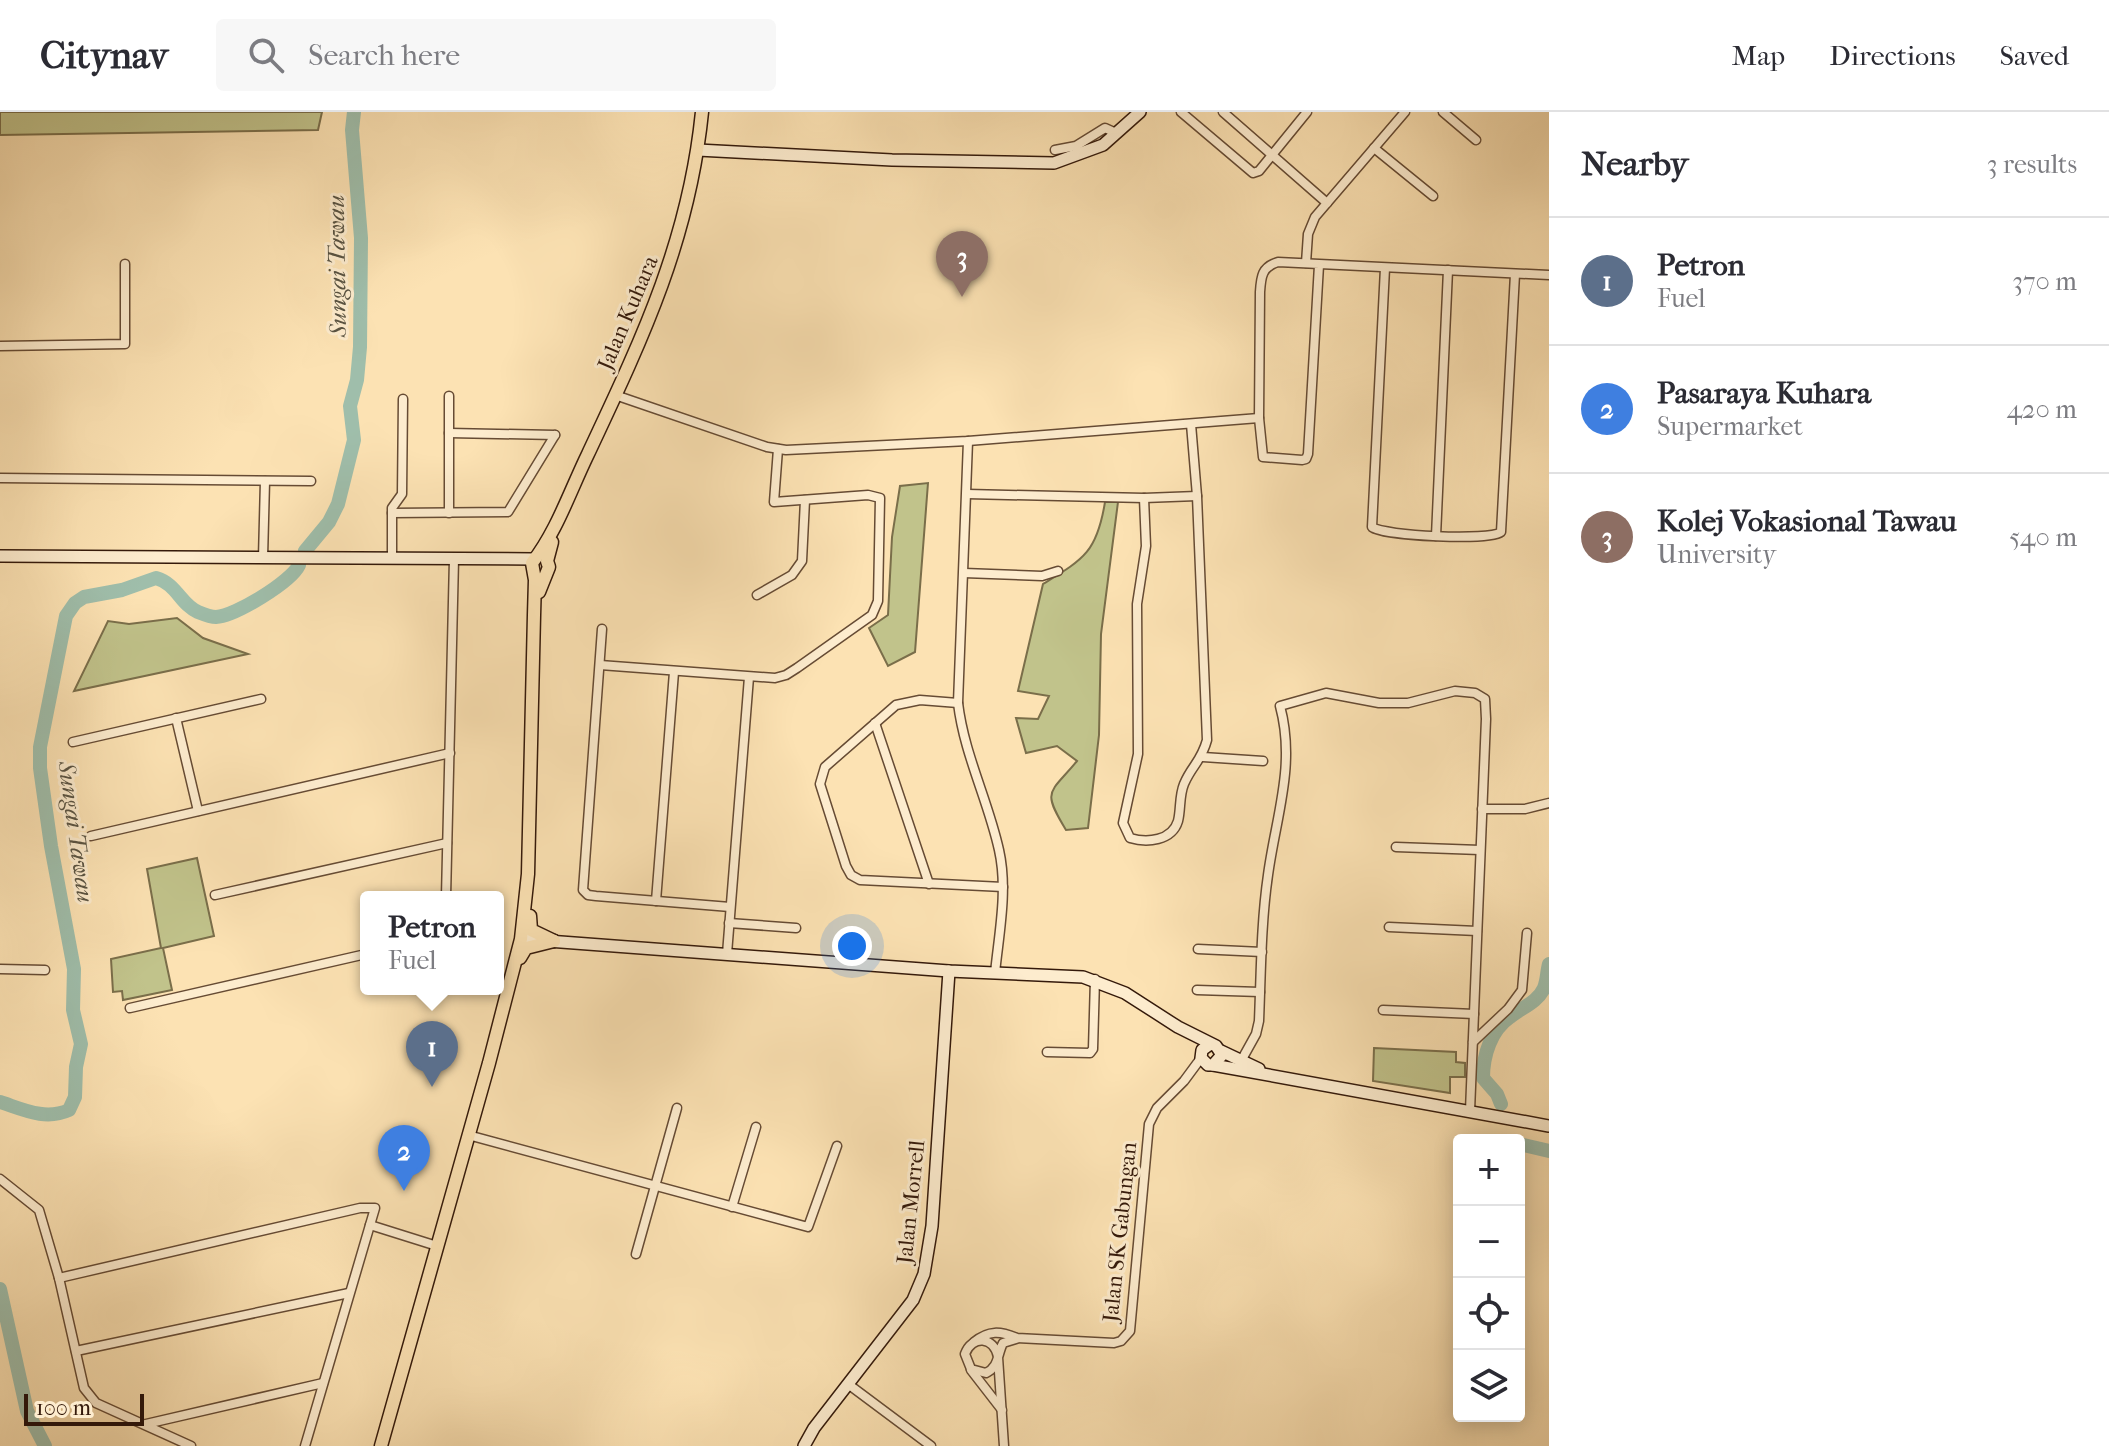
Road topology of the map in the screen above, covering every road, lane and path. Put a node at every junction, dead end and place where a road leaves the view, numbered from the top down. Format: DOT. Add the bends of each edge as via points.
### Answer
graph roads {
  1 [pos="702,112"];
  2 [pos="1140,112"];
  3 [pos="1181,112"];
  4 [pos="1223,112"];
  5 [pos="1307,112"];
  6 [pos="1405,112"];
  7 [pos="1443,112"];
  8 [pos="1116,133"];
  9 [pos="1476,140"];
  10 [pos="1374,148"];
  11 [pos="698,150"];
  12 [pos="1055,150"];
  13 [pos="1273,153"];
  14 [pos="1433,196"];
  15 [pos="1327,203"];
  16 [pos="1306,263"];
  17 [pos="125,264"];
  18 [pos="1319,265"];
  19 [pos="1385,268"];
  20 [pos="1448,270"];
  21 [pos="1515,274"];
  22 [pos="1549,275"];
  23 [pos="0,346"];
  24 [pos="615,395"];
  25 [pos="449,396"];
  26 [pos="403,399"];
  27 [pos="1259,418"];
  28 [pos="1191,424"];
  29 [pos="449,433"];
  30 [pos="968,441"];
  31 [pos="778,449"];
  32 [pos="0,478"];
  33 [pos="265,481"];
  34 [pos="311,481"];
  35 [pos="967,494"];
  36 [pos="1197,496"];
  37 [pos="1144,498"];
  38 [pos="805,500"];
  39 [pos="392,513"];
  40 [pos="449,513"];
  41 [pos="1436,536"];
  42 [pos="0,556"];
  43 [pos="263,558"];
  44 [pos="392,559"];
  45 [pos="454,559"];
  46 [pos="538,565"];
  47 [pos="1058,571"];
  48 [pos="964,573"];
  49 [pos="757,595"];
  50 [pos="602,629"];
  51 [pos="600,665"];
  52 [pos="674,672"];
  53 [pos="749,677"];
  54 [pos="261,699"];
  55 [pos="958,703"];
  56 [pos="176,718"];
  57 [pos="875,723"];
  58 [pos="73,742"];
  59 [pos="450,753"];
  60 [pos="1203,757"];
  61 [pos="1263,761"];
  62 [pos="1549,803"];
  63 [pos="1482,809"];
  64 [pos="198,811"];
  65 [pos="91,836"];
  66 [pos="447,843"];
  67 [pos="1396,847"];
  68 [pos="1480,850"];
  69 [pos="528,874"];
  70 [pos="929,884"];
  71 [pos="1003,887"];
  72 [pos="446,891"];
  73 [pos="215,895"];
  74 [pos="656,901"];
  75 [pos="730,907"];
  76 [pos="729,923"];
  77 [pos="1389,927"];
  78 [pos="796,928"];
  79 [pos="1477,931"];
  80 [pos="1527,933"];
  81 [pos="521,939"];
  82 [pos="554,941"];
  83 [pos="1198,949"];
  84 [pos="1262,952"];
  85 [pos="727,954"];
  86 [pos="360,955"];
  87 [pos="515,968"];
  88 [pos="0,969"];
  89 [pos="45,970"];
  90 [pos="949,971"];
  91 [pos="995,973"];
  92 [pos="1095,979"];
  93 [pos="1197,990"];
  94 [pos="1260,992"];
  95 [pos="130,1008"];
  96 [pos="1383,1010"];
  97 [pos="1474,1014"];
  98 [pos="1178,1027"];
  99 [pos="1473,1042"];
  100 [pos="1209,1045"];
  101 [pos="1221,1051"];
  102 [pos="1047,1052"];
  103 [pos="1206,1061"];
  104 [pos="1241,1061"];
  105 [pos="1278,1077"];
  106 [pos="677,1108"];
  107 [pos="1470,1111"];
  108 [pos="1549,1126"];
  109 [pos="756,1127"];
  110 [pos="468,1135"];
  111 [pos="837,1146"];
  112 [pos="0,1179"];
  113 [pos="655,1187"];
  114 [pos="732,1207"];
  115 [pos="370,1225"];
  116 [pos="437,1246"];
  117 [pos="636,1254"];
  118 [pos="59,1278"];
  119 [pos="349,1293"];
  120 [pos="1017,1338"];
  121 [pos="974,1342"];
  122 [pos="76,1351"];
  123 [pos="998,1357"];
  124 [pos="971,1369"];
  125 [pos="323,1383"];
  126 [pos="848,1384"];
  127 [pos="1002,1411"];
  128 [pos="146,1424"];
  129 [pos="191,1446"];
  130 [pos="305,1446"];
  131 [pos="381,1446"];
  132 [pos="804,1446"];
  133 [pos="931,1446"];
  134 [pos="1004,1446"];
  1 -- 11 [label="main road, Jalan Kuhara"];
  2 -- 8 [label="street"];
  3 -- 13 [label="street" via="1249,172 1259,171"];
  4 -- 13 [label="street"];
  5 -- 13 [label="street"];
  6 -- 10 [label="street"];
  7 -- 9 [label="street"];
  8 -- 11 [label="street" via="1081,155 1039,164"];
  8 -- 12 [label="street" via="1105,128 1076,146"];
  10 -- 14 [label="street"];
  10 -- 15 [label="street"];
  11 -- 24 [label="main road, Jalan Kuhara" via="672,261"];
  13 -- 15 [label="street"];
  15 -- 16 [label="street" via="1309,227"];
  16 -- 18 [label="street"];
  16 -- 27 [label="street" via="1278,262 1263,271"];
  17 -- 23 [label="street" via="125,344"];
  18 -- 19 [label="street"];
  18 -- 27 [label="street" via="1306,459 1263,457"];
  19 -- 20 [label="street"];
  19 -- 41 [label="street" via="1371,521 1384,532"];
  20 -- 21 [label="street"];
  20 -- 41 [label="street"];
  21 -- 22 [label="street"];
  21 -- 41 [label="street" via="1501,532 1492,537"];
  24 -- 31 [label="street"];
  24 -- 46 [label="main road, Jalan Kuhara"];
  25 -- 29 [label="street"];
  26 -- 39 [label="street" via="402,494"];
  27 -- 28 [label="street"];
  28 -- 30 [label="street"];
  28 -- 36 [label="street"];
  29 -- 40 [label="street"];
  29 -- 40 [label="street" via="555,435 508,512"];
  30 -- 31 [label="street"];
  30 -- 35 [label="street"];
  31 -- 38 [label="street" via="774,502"];
  32 -- 33 [label="street"];
  33 -- 34 [label="street"];
  33 -- 43 [label="street"];
  35 -- 37 [label="street"];
  35 -- 48 [label="street"];
  36 -- 37 [label="street"];
  36 -- 60 [label="street" via="1208,725"];
  37 -- 60 [label="street" via="1146,546 1137,604 1138,754 1123,823 1130,838 1154,840 1174,830 1185,782"];
  38 -- 49 [label="street" via="802,561 792,575"];
  38 -- 53 [label="street" via="880,498 877,608 786,675"];
  39 -- 40 [label="street"];
  39 -- 44 [label="street"];
  42 -- 43 [label="street"];
  43 -- 44 [label="street"];
  44 -- 45 [label="street"];
  45 -- 46 [label="street"];
  45 -- 59 [label="street"];
  46 -- 69 [label="main road, Jalan Kuhara"];
  47 -- 48 [label="street" via="1042,576"];
  48 -- 55 [label="street"];
  50 -- 51 [label="street"];
  51 -- 52 [label="street"];
  51 -- 74 [label="street" via="583,890 588,895"];
  52 -- 53 [label="street"];
  52 -- 74 [label="street"];
  53 -- 75 [label="street"];
  54 -- 56 [label="street"];
  55 -- 57 [label="street" via="903,702"];
  55 -- 71 [label="street" via="961,729 999,850"];
  56 -- 58 [label="street"];
  56 -- 64 [label="street"];
  57 -- 70 [label="street"];
  57 -- 70 [label="street" via="820,776 842,853 851,875 860,880"];
  59 -- 64 [label="street"];
  59 -- 66 [label="street"];
  60 -- 61 [label="street"];
  62 -- 63 [label="street"];
  63 -- 68 [label="street"];
  63 -- 84 [label="street" via="1482,696 1455,691 1396,704 1326,693 1280,706 1288,744"];
  64 -- 65 [label="street"];
  66 -- 72 [label="street"];
  66 -- 73 [label="street"];
  67 -- 68 [label="street"];
  68 -- 79 [label="street"];
  69 -- 81 [label="main road"];
  69 -- 82 [label="main road" via="529,928"];
  70 -- 71 [label="street"];
  71 -- 91 [label="street"];
  74 -- 75 [label="street"];
  75 -- 76 [label="street"];
  76 -- 78 [label="street"];
  76 -- 85 [label="street"];
  77 -- 79 [label="street"];
  79 -- 97 [label="street"];
  80 -- 99 [label="street" via="1522,990"];
  81 -- 82 [label="street"];
  81 -- 87 [label="main road"];
  82 -- 85 [label="street"];
  82 -- 87 [label="main road" via="526,948"];
  83 -- 84 [label="street"];
  84 -- 94 [label="street"];
  85 -- 90 [label="street"];
  86 -- 95 [label="street"];
  87 -- 110 [label="main road"];
  88 -- 89 [label="street"];
  90 -- 91 [label="street"];
  90 -- 126 [label="street, Jalan Morrell" via="932,1226 924,1274 913,1300"];
  91 -- 92 [label="street"];
  92 -- 98 [label="street"];
  92 -- 102 [label="street" via="1093,1049"];
  93 -- 94 [label="street"];
  94 -- 104 [label="street" via="1256,1034"];
  96 -- 97 [label="street"];
  97 -- 99 [label="street"];
  98 -- 100 [label="street"];
  98 -- 103 [label="street"];
  99 -- 107 [label="street"];
  100 -- 101 [label="street"];
  100 -- 103 [label="street" via="1204,1047"];
  101 -- 103 [label="street" via="1220,1060"];
  101 -- 104 [label="street"];
  103 -- 105 [label="street"];
  103 -- 120 [label="street, Jalan SK Gabungan" via="1157,1108 1149,1124 1130,1331 1121,1341 1105,1343"];
  104 -- 105 [label="street"];
  105 -- 107 [label="street"];
  106 -- 113 [label="street"];
  107 -- 108 [label="street"];
  109 -- 114 [label="street"];
  110 -- 113 [label="street"];
  110 -- 116 [label="main road"];
  111 -- 114 [label="street" via="808,1227"];
  112 -- 118 [label="street" via="39,1210"];
  113 -- 114 [label="street"];
  113 -- 117 [label="street"];
  115 -- 116 [label="street"];
  115 -- 118 [label="street" via="375,1208 360,1208"];
  115 -- 119 [label="street"];
  116 -- 131 [label="main road"];
  118 -- 122 [label="street"];
  119 -- 122 [label="street"];
  119 -- 125 [label="street"];
  120 -- 121 [label="street, Jalan SK Gabungan" via="991,1332"];
  120 -- 123 [label="street" via="1003,1343"];
  121 -- 123 [label="street" via="991,1342"];
  121 -- 124 [label="street" via="965,1354"];
  122 -- 128 [label="street" via="89,1396"];
  123 -- 124 [label="street" via="991,1370"];
  123 -- 127 [label="street"];
  124 -- 127 [label="street"];
  125 -- 128 [label="street"];
  125 -- 130 [label="street"];
  126 -- 132 [label="street, Jalan Morrell"];
  126 -- 133 [label="street"];
  127 -- 134 [label="street"];
  128 -- 129 [label="street"];
}
